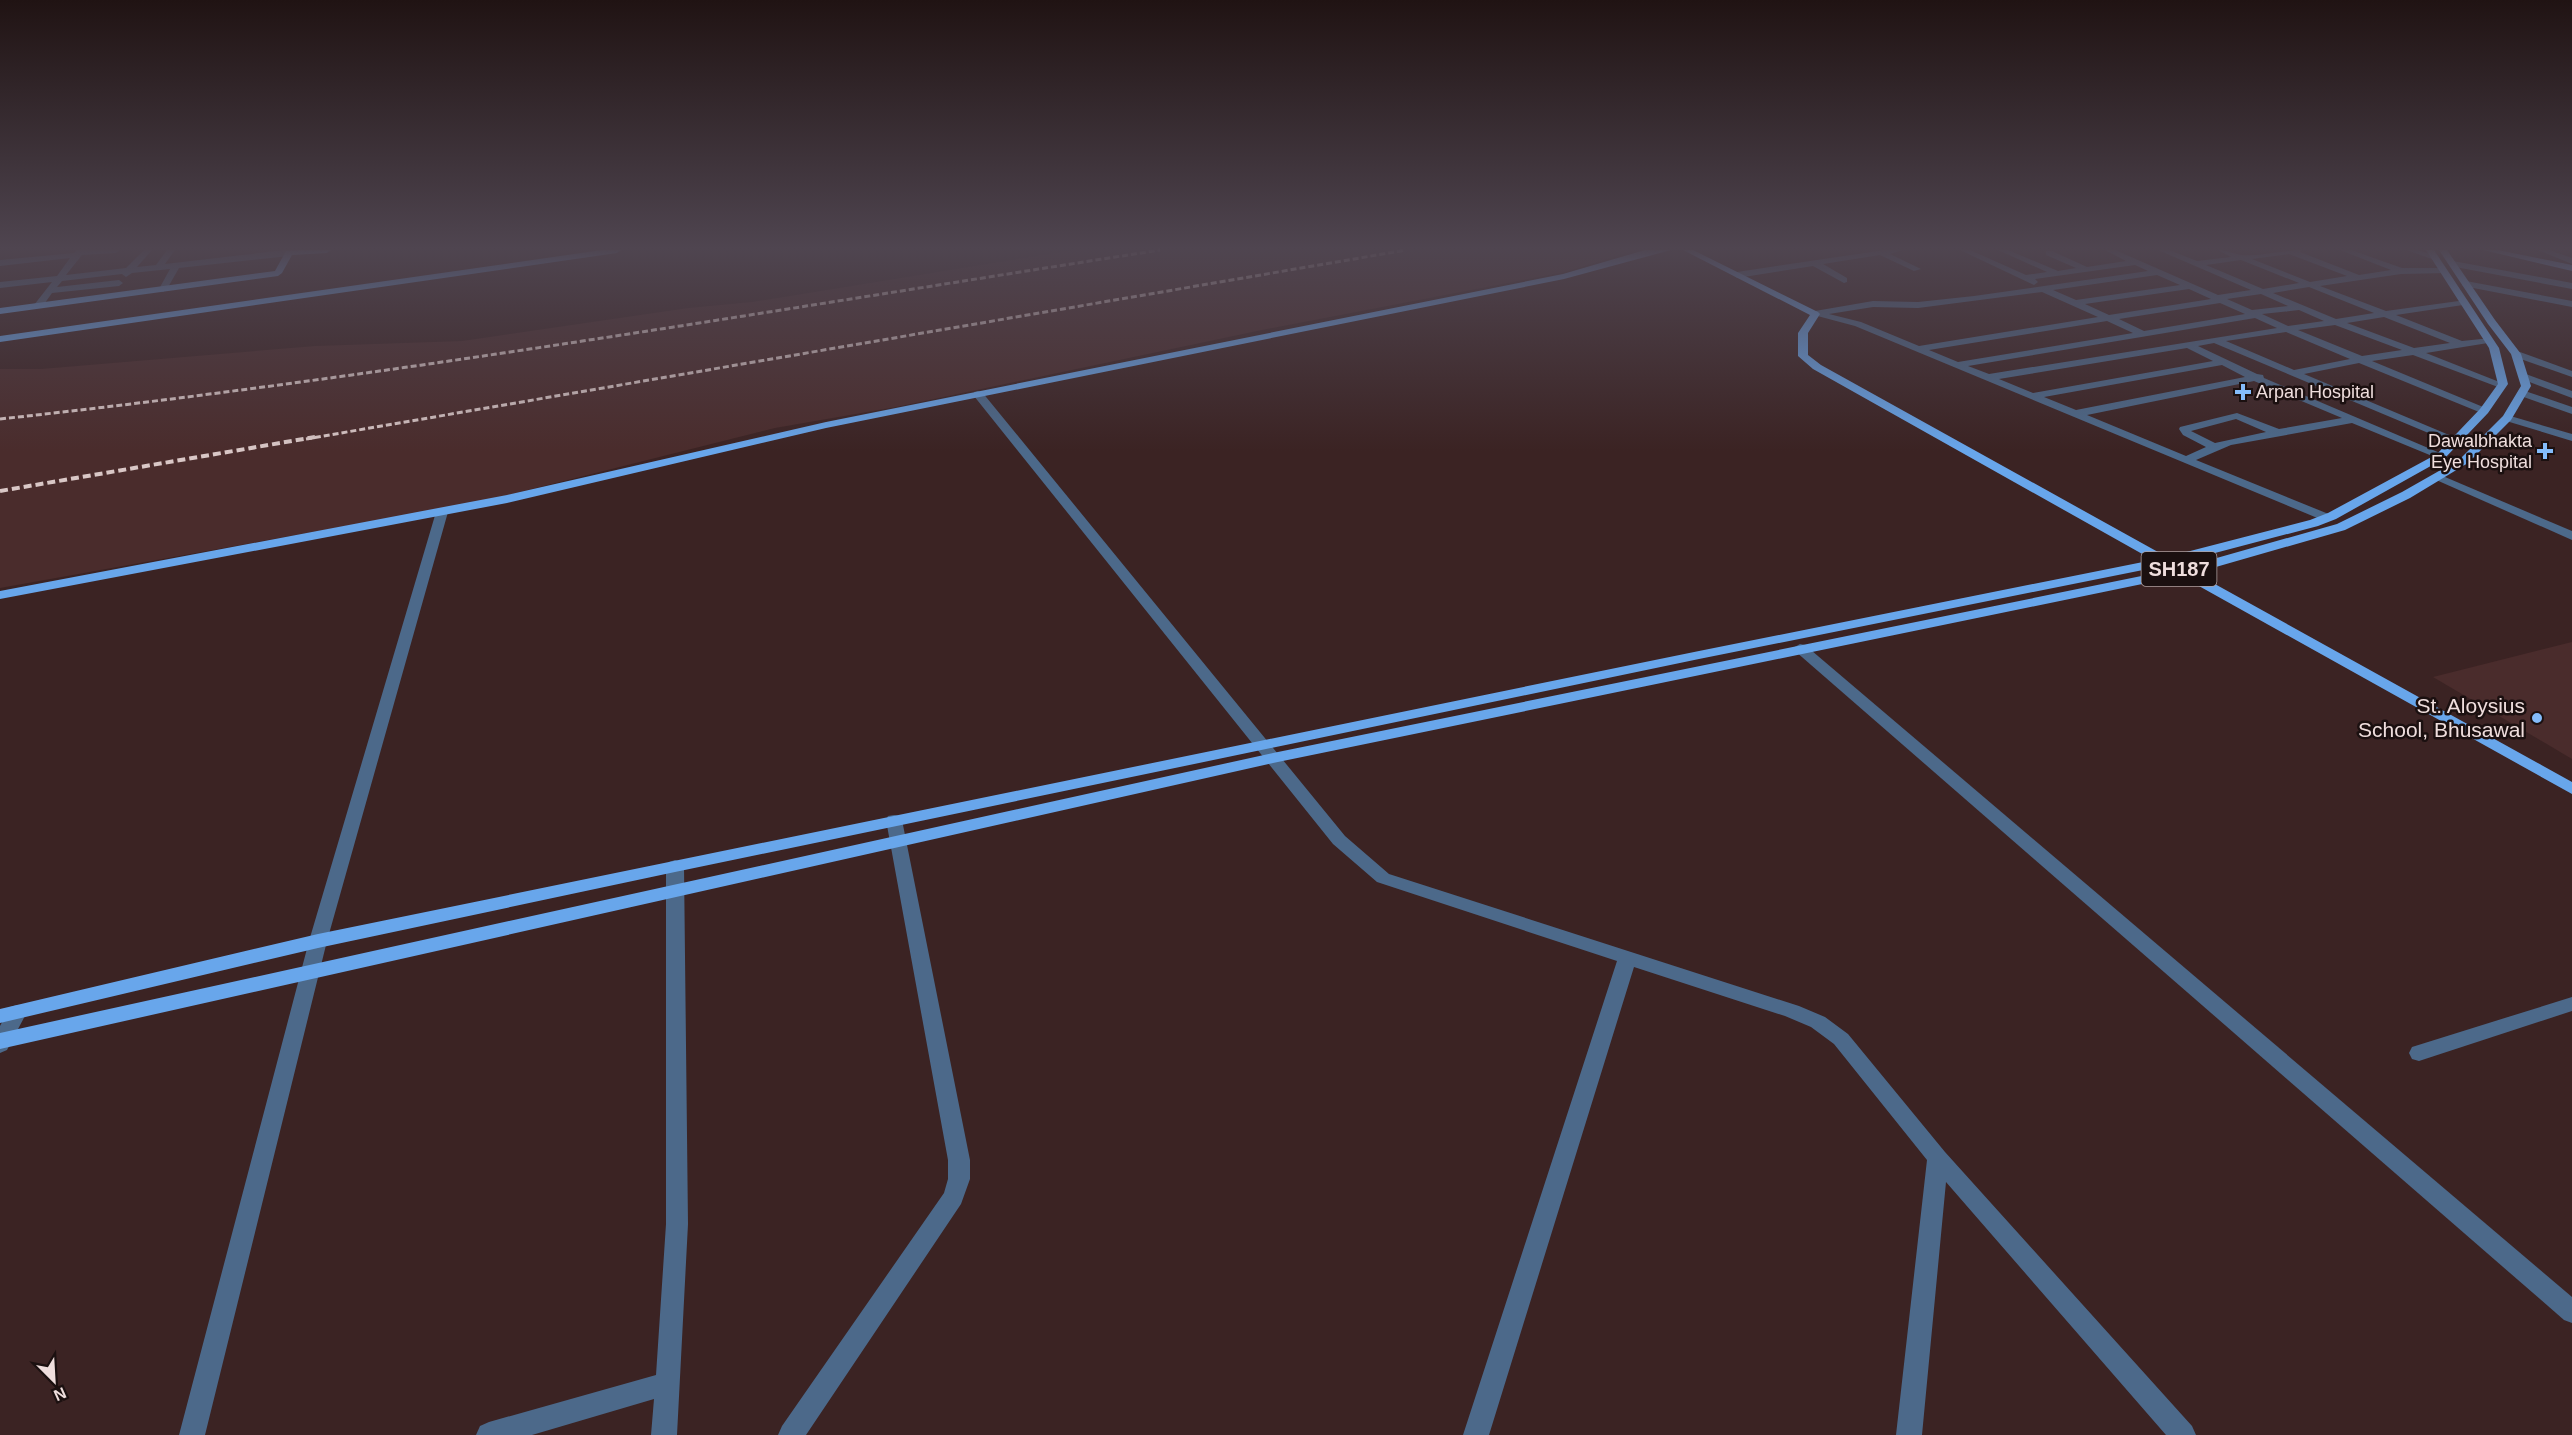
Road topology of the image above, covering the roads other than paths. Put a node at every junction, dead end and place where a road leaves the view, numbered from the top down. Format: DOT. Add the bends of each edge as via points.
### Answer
graph roads {
  1 [pos="153,317"];
  2 [pos="1361,317"];
  3 [pos="1813,317"];
  4 [pos="1828,317"];
  5 [pos="2115,317"];
  6 [pos="2239,317"];
  7 [pos="2261,317"];
  8 [pos="2324,317"];
  9 [pos="2369,317"];
  10 [pos="2396,317"];
  11 [pos="2473,317"];
  12 [pos="2490,317"];
  13 [pos="2109,318"];
  14 [pos="2336,322"];
  15 [pos="2288,329"];
  16 [pos="2145,335"];
  17 [pos="0,339"];
  18 [pos="2488,340"];
  19 [pos="2217,342"];
  20 [pos="2461,344"];
  21 [pos="2189,345"];
  22 [pos="2174,347"];
  23 [pos="1916,349"];
  24 [pos="2412,352"];
  25 [pos="2516,354"];
  26 [pos="2358,360"];
  27 [pos="2224,362"];
  28 [pos="1957,366"];
  29 [pos="2290,372"];
  30 [pos="2572,374"];
  31 [pos="2523,376"];
  32 [pos="1986,378"];
  33 [pos="2256,378"];
  34 [pos="2502,385"];
  35 [pos="2522,393"];
  36 [pos="978,394"];
  37 [pos="2572,395"];
  38 [pos="2030,396"];
  39 [pos="2484,411"];
  40 [pos="2572,411"];
  41 [pos="2074,414"];
  42 [pos="2507,418"];
  43 [pos="2354,419"];
  44 [pos="2279,433"];
  45 [pos="2572,438"];
  46 [pos="2457,442"];
  47 [pos="2214,447"];
  48 [pos="2441,456"];
  49 [pos="2185,460"];
  50 [pos="2438,477"];
  51 [pos="442,512"];
  52 [pos="2326,519"];
  53 [pos="2572,536"];
  54 [pos="2181,565"];
  55 [pos="0,595"];
  56 [pos="1986,596"];
  57 [pos="2003,608"];
  58 [pos="1800,648"];
  59 [pos="1268,751"];
  60 [pos="2572,778"];
  61 [pos="2572,789"];
  62 [pos="894,820"];
  63 [pos="897,842"];
  64 [pos="675,866"];
  65 [pos="675,891"];
  66 [pos="318,941"];
  67 [pos="1628,956"];
  68 [pos="312,972"];
  69 [pos="2572,1004"];
  70 [pos="9,1014"];
  71 [pos="1,1042"];
  72 [pos="2419,1053"];
  73 [pos="1938,1158"];
  74 [pos="2572,1312"];
  75 [pos="668,1383"];
  76 [pos="192,1435"];
  77 [pos="489,1435"];
  78 [pos="664,1435"];
  79 [pos="791,1435"];
  80 [pos="1476,1435"];
  81 [pos="1909,1435"];
  82 [pos="2182,1435"];
  1 -- 17 [label="main road"];
  2 -- 36 [label="main road"];
  3 -- 54 [label="main road, SH187" via="1803,333 1803,356"];
  4 -- 23 [label="street" via="1858,324"];
  5 -- 13 [label="street"];
  6 -- 16 [label="street"];
  7 -- 15 [label="street"];
  8 -- 14 [label="street"];
  9 -- 14 [label="street"];
  10 -- 20 [label="street"];
  11 -- 18 [label="main road"];
  12 -- 25 [label="main road"];
  13 -- 16 [label="street"];
  13 -- 23 [label="street"];
  14 -- 15 [label="street"];
  14 -- 24 [label="street"];
  15 -- 19 [label="street"];
  15 -- 26 [label="street"];
  16 -- 22 [label="street"];
  16 -- 28 [label="street"];
  18 -- 20 [label="street"];
  18 -- 34 [label="main road" via="2504,380"];
  19 -- 21 [label="street"];
  19 -- 29 [label="street"];
  20 -- 24 [label="street"];
  21 -- 22 [label="street"];
  21 -- 27 [label="street"];
  22 -- 32 [label="street"];
  23 -- 28 [label="street"];
  24 -- 26 [label="street"];
  24 -- 34 [label="street"];
  25 -- 30 [label="street"];
  25 -- 31 [label="main road"];
  26 -- 29 [label="street"];
  26 -- 39 [label="street"];
  27 -- 33 [label="street"];
  27 -- 38 [label="street"];
  28 -- 32 [label="street"];
  29 -- 33 [label="street"];
  29 -- 46 [label="street"];
  31 -- 35 [label="main road" via="2526,386"];
  31 -- 37 [label="street"];
  32 -- 38 [label="street"];
  33 -- 41 [label="street"];
  33 -- 43 [label="street"];
  34 -- 39 [label="main road"];
  35 -- 40 [label="street"];
  35 -- 42 [label="main road"];
  36 -- 51 [label="main road"];
  36 -- 59 [label="street"];
  38 -- 41 [label="street"];
  39 -- 46 [label="main road"];
  41 -- 49 [label="street"];
  42 -- 45 [label="street"];
  42 -- 50 [label="main road" via="2464,461"];
  43 -- 44 [label="street"];
  43 -- 48 [label="street"];
  44 -- 47 [label="street"];
  44 -- 47 [label="street" via="2237,416 2184,429"];
  46 -- 48 [label="main road"];
  47 -- 49 [label="street"];
  48 -- 52 [label="main road"];
  49 -- 52 [label="street"];
  50 -- 53 [label="street"];
  50 -- 54 [label="main road" via="2341,527"];
  51 -- 55 [label="main road"];
  51 -- 66 [label="street"];
  52 -- 54 [label="main road"];
  54 -- 56 [label="main road"];
  54 -- 57 [label="main road"];
  54 -- 60 [label="main road, SH187"];
  54 -- 61 [label="main road, SH187"];
  56 -- 57 [label="main road"];
  56 -- 59 [label="main road"];
  57 -- 58 [label="main road"];
  58 -- 59 [label="main road"];
  58 -- 74 [label="street"];
  59 -- 62 [label="main road"];
  59 -- 63 [label="main road"];
  59 -- 67 [label="street" via="1339,840 1383,878"];
  62 -- 63 [label="street"];
  62 -- 64 [label="main road"];
  63 -- 65 [label="main road"];
  63 -- 79 [label="street" via="959,1160 959,1179 953,1197"];
  64 -- 65 [label="street"];
  64 -- 66 [label="main road"];
  65 -- 68 [label="main road"];
  65 -- 75 [label="street" via="677,1212"];
  66 -- 68 [label="street"];
  66 -- 70 [label="main road"];
  67 -- 73 [label="street" via="1818,1022 1841,1039"];
  67 -- 80 [label="street"];
  68 -- 71 [label="main road"];
  68 -- 76 [label="street"];
  69 -- 72 [label="street"];
  70 -- 71 [label="street"];
  73 -- 81 [label="street"];
  73 -- 82 [label="street"];
  75 -- 77 [label="street"];
  75 -- 78 [label="street"];
}
